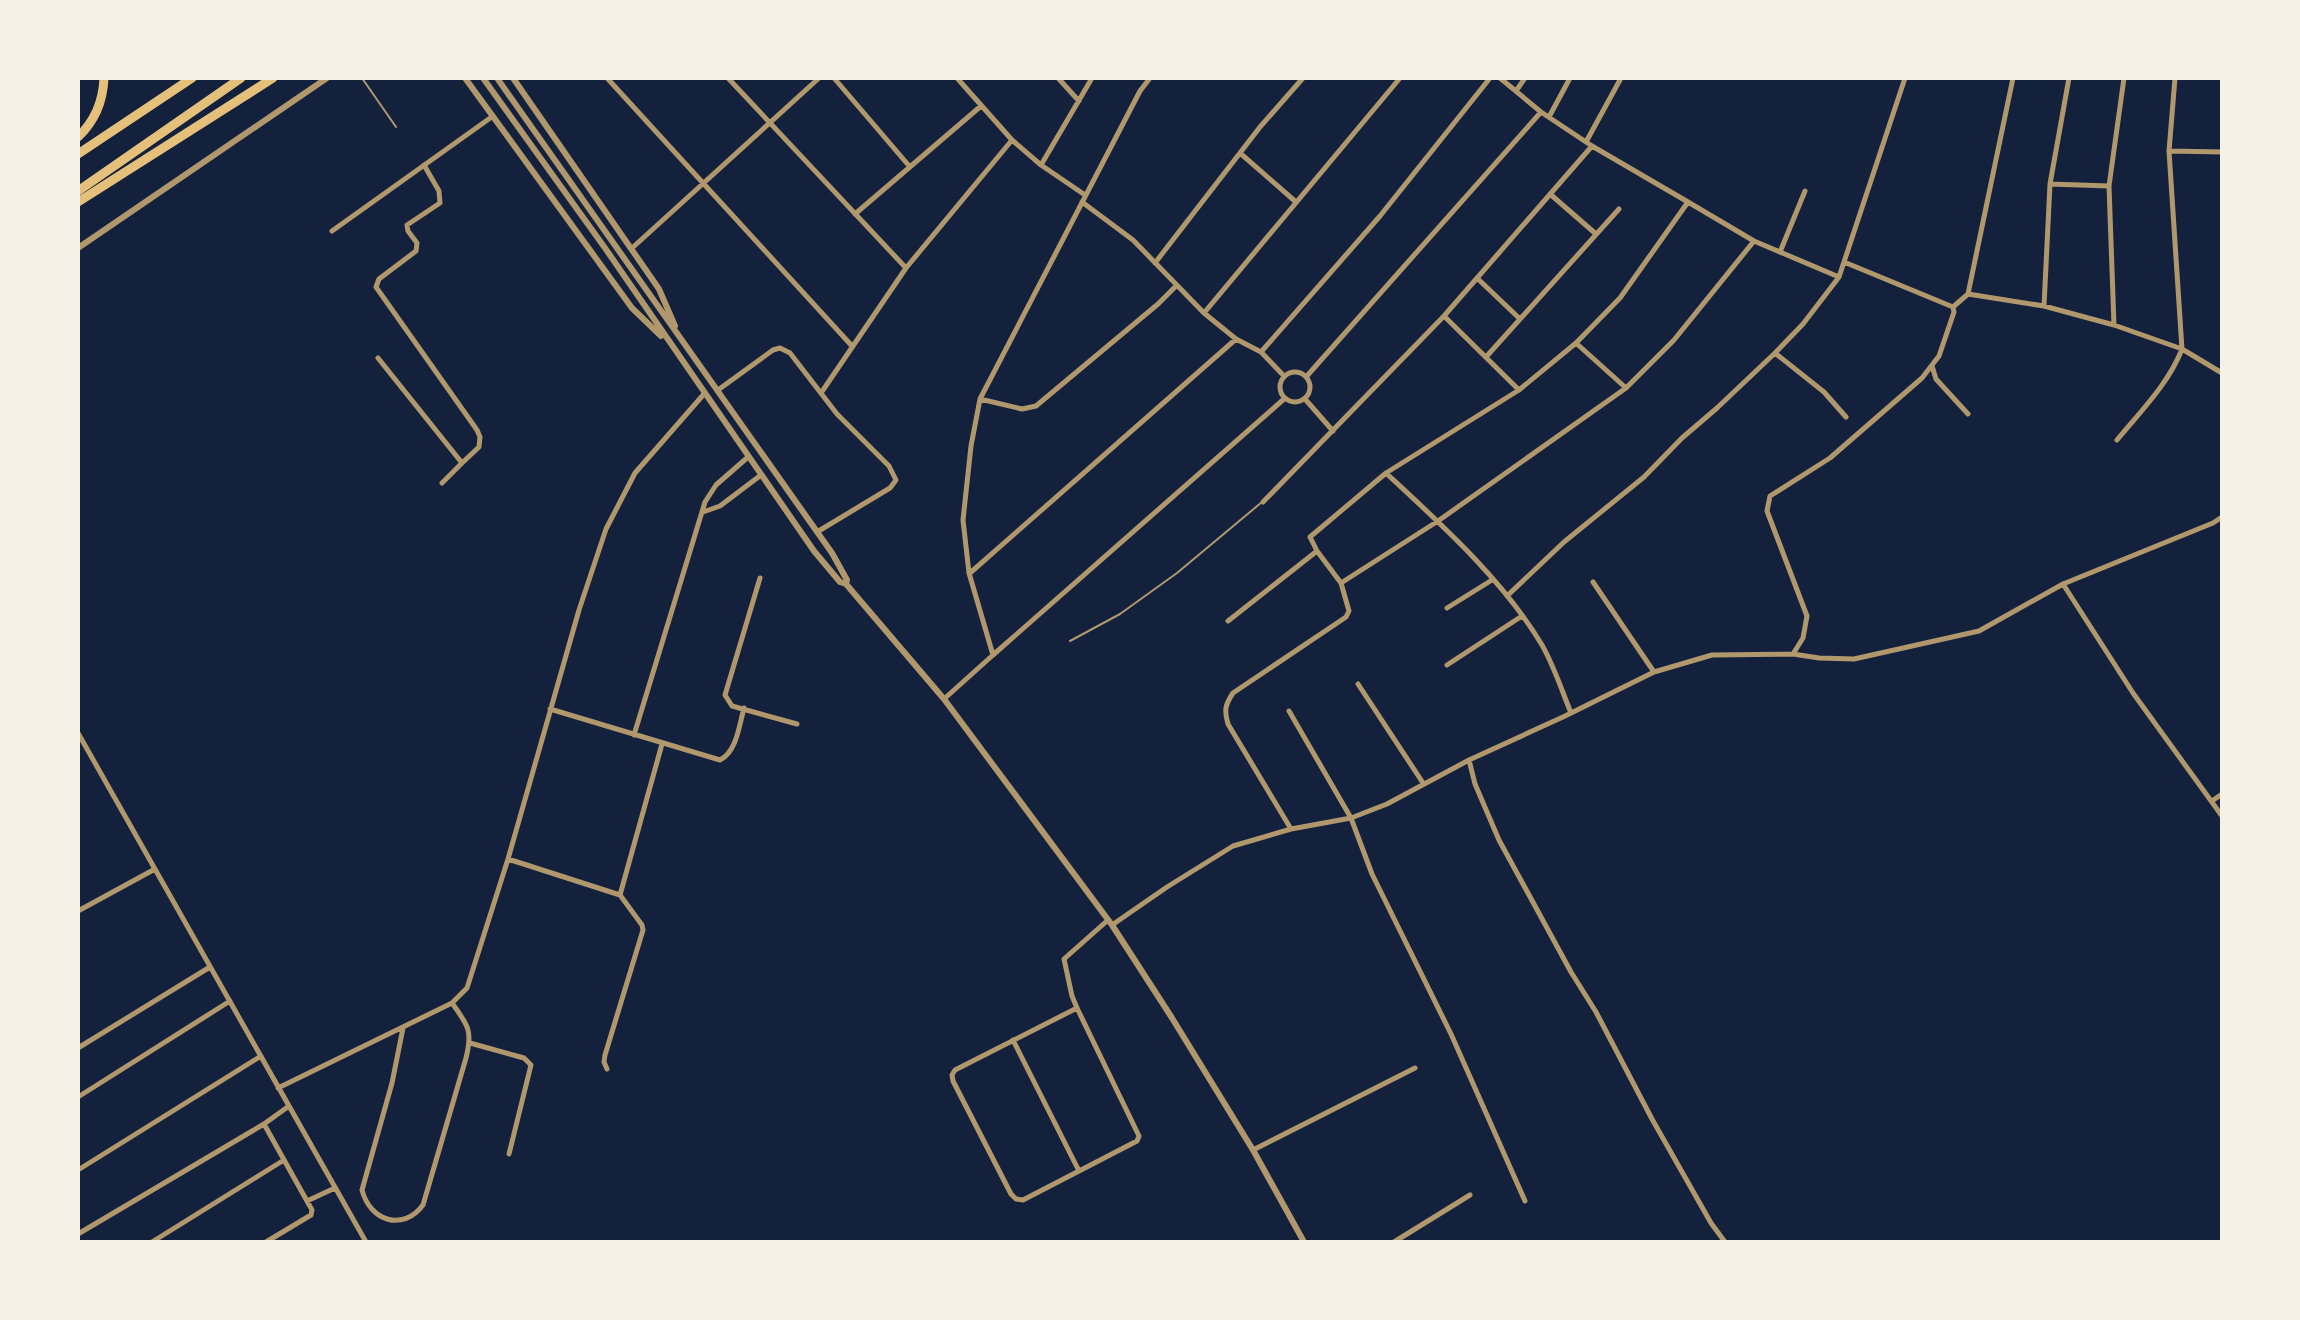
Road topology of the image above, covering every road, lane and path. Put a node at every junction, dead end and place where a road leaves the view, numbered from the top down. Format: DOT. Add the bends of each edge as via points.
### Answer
graph roads {
  1 [pos="104,78"];
  2 [pos="192,78"];
  3 [pos="241,78"];
  4 [pos="273,78"];
  5 [pos="327,78"];
  6 [pos="362,78"];
  7 [pos="465,78"];
  8 [pos="483,78"];
  9 [pos="497,78"];
  10 [pos="607,78"];
  11 [pos="728,78"];
  12 [pos="819,78"];
  13 [pos="834,78"];
  14 [pos="957,78"];
  15 [pos="1058,78"];
  16 [pos="1092,78"];
  17 [pos="1150,78"];
  18 [pos="1303,78"];
  19 [pos="1400,78"];
  20 [pos="1490,78"];
  21 [pos="1500,78"];
  22 [pos="1525,78"];
  23 [pos="1570,78"];
  24 [pos="1621,78"];
  25 [pos="1905,78"];
  26 [pos="2013,78"];
  27 [pos="2069,78"];
  28 [pos="2124,78"];
  29 [pos="2175,78"];
  30 [pos="515,79"];
  31 [pos="1516,91"];
  32 [pos="1079,101"];
  33 [pos="981,106"];
  34 [pos="1541,112"];
  35 [pos="493,116"];
  36 [pos="1549,117"];
  37 [pos="770,123"];
  38 [pos="396,127"];
  39 [pos="78,137"];
  40 [pos="1012,140"];
  41 [pos="1589,144"];
  42 [pos="2169,151"];
  43 [pos="2222,152"];
  44 [pos="1240,153"];
  45 [pos="78,154"];
  46 [pos="424,165"];
  47 [pos="1041,165"];
  48 [pos="910,167"];
  49 [pos="703,183"];
  50 [pos="2050,184"];
  51 [pos="2109,186"];
  52 [pos="78,191"];
  53 [pos="1805,191"];
  54 [pos="1550,194"];
  55 [pos="1085,195"];
  56 [pos="78,202"];
  57 [pos="1082,202"];
  58 [pos="1296,202"];
  59 [pos="1688,202"];
  60 [pos="1619,209"];
  61 [pos="855,214"];
  62 [pos="332,231"];
  63 [pos="1596,234"];
  64 [pos="1754,241"];
  65 [pos="78,248"];
  66 [pos="631,249"];
  67 [pos="1780,252"];
  68 [pos="1844,262"];
  69 [pos="1155,263"];
  70 [pos="906,268"];
  71 [pos="1839,277"];
  72 [pos="1477,278"];
  73 [pos="1176,286"];
  74 [pos="1968,294"];
  75 [pos="2044,306"];
  76 [pos="1953,307"];
  77 [pos="1204,313"];
  78 [pos="1444,316"];
  79 [pos="1520,319"];
  80 [pos="2114,325"];
  81 [pos="678,333"];
  82 [pos="1236,339"];
  83 [pos="667,340"];
  84 [pos="1576,343"];
  85 [pos="852,346"];
  86 [pos="2182,349"];
  87 [pos="1261,352"];
  88 [pos="1775,353"];
  89 [pos="1486,357"];
  90 [pos="378,358"];
  91 [pos="1932,366"];
  92 [pos="2222,373"];
  93 [pos="1284,376"];
  94 [pos="1306,377"];
  95 [pos="1626,388"];
  96 [pos="718,390"];
  97 [pos="1519,390"];
  98 [pos="821,393"];
  99 [pos="704,394"];
  100 [pos="980,399"];
  101 [pos="1284,399"];
  102 [pos="1305,399"];
  103 [pos="1968,414"];
  104 [pos="1846,417"];
  105 [pos="1333,431"];
  106 [pos="2117,440"];
  107 [pos="748,457"];
  108 [pos="462,463"];
  109 [pos="1386,473"];
  110 [pos="761,475"];
  111 [pos="442,483"];
  112 [pos="1263,502"];
  113 [pos="702,512"];
  114 [pos="2222,517"];
  115 [pos="1438,521"];
  116 [pos="817,532"];
  117 [pos="1317,551"];
  118 [pos="969,573"];
  119 [pos="760,578"];
  120 [pos="1492,580"];
  121 [pos="1593,582"];
  122 [pos="1341,583"];
  123 [pos="846,584"];
  124 [pos="2063,584"];
  125 [pos="1507,596"];
  126 [pos="1447,608"];
  127 [pos="1522,616"];
  128 [pos="1228,621"];
  129 [pos="1070,641"];
  130 [pos="1793,654"];
  131 [pos="993,655"];
  132 [pos="1447,665"];
  133 [pos="1654,672"];
  134 [pos="1358,684"];
  135 [pos="944,699"];
  136 [pos="744,708"];
  137 [pos="550,709"];
  138 [pos="1289,711"];
  139 [pos="1571,713"];
  140 [pos="797,724"];
  141 [pos="78,733"];
  142 [pos="634,735"];
  143 [pos="662,744"];
  144 [pos="1469,760"];
  145 [pos="1423,783"];
  146 [pos="2222,794"];
  147 [pos="2212,801"];
  148 [pos="2222,816"];
  149 [pos="1351,818"];
  150 [pos="1291,829"];
  151 [pos="508,859"];
  152 [pos="155,869"];
  153 [pos="620,895"];
  154 [pos="78,911"];
  155 [pos="1110,922"];
  156 [pos="210,967"];
  157 [pos="230,1001"];
  158 [pos="452,1003"];
  159 [pos="1077,1008"];
  160 [pos="404,1027"];
  161 [pos="1013,1040"];
  162 [pos="470,1043"];
  163 [pos="78,1048"];
  164 [pos="261,1056"];
  165 [pos="1415,1068"];
  166 [pos="607,1069"];
  167 [pos="278,1088"];
  168 [pos="78,1097"];
  169 [pos="289,1106"];
  170 [pos="264,1124"];
  171 [pos="1253,1150"];
  172 [pos="509,1154"];
  173 [pos="284,1160"];
  174 [pos="78,1170"];
  175 [pos="1079,1171"];
  176 [pos="335,1188"];
  177 [pos="1470,1195"];
  178 [pos="307,1201"];
  179 [pos="1525,1201"];
  180 [pos="78,1234"];
  181 [pos="152,1242"];
  182 [pos="266,1242"];
  183 [pos="366,1242"];
  184 [pos="1304,1242"];
  185 [pos="1394,1242"];
  186 [pos="1725,1242"];
  1 -- 39 [label="highway" via="99,107"];
  2 -- 45 [label="highway"];
  3 -- 52 [label="highway"];
  4 -- 56 [label="highway"];
  5 -- 65 [label="street"];
  6 -- 38 [label="lane"];
  7 -- 35 [label="street"];
  8 -- 83 [label="street"];
  9 -- 81 [label="street"];
  10 -- 49 [label="street"];
  11 -- 37 [label="street"];
  12 -- 37 [label="street"];
  13 -- 48 [label="street"];
  14 -- 33 [label="street"];
  15 -- 32 [label="street"];
  16 -- 32 [label="street"];
  17 -- 55 [label="street"];
  18 -- 44 [label="street"];
  19 -- 58 [label="street"];
  20 -- 87 [label="street" via="1380,216"];
  21 -- 31 [label="street"];
  22 -- 31 [label="street"];
  23 -- 36 [label="street"];
  24 -- 41 [label="street"];
  25 -- 68 [label="street"];
  26 -- 74 [label="street"];
  27 -- 50 [label="street"];
  28 -- 51 [label="street"];
  29 -- 42 [label="street"];
  30 -- 66 [label="street"];
  31 -- 34 [label="street"];
  32 -- 47 [label="street"];
  33 -- 40 [label="street"];
  33 -- 48 [label="street"];
  34 -- 36 [label="street"];
  34 -- 94 [label="street"];
  35 -- 46 [label="street"];
  35 -- 83 [label="street" via="632,308"];
  36 -- 41 [label="street"];
  37 -- 49 [label="street"];
  37 -- 61 [label="street"];
  40 -- 47 [label="street"];
  40 -- 70 [label="street"];
  41 -- 54 [label="street"];
  41 -- 59 [label="street"];
  42 -- 43 [label="street"];
  42 -- 86 [label="street"];
  44 -- 58 [label="street"];
  44 -- 69 [label="street"];
  46 -- 62 [label="street"];
  46 -- 108 [label="street" via="440,203 407,225 416,251 376,287 477,430 479,447"];
  47 -- 55 [label="street"];
  48 -- 61 [label="street"];
  49 -- 66 [label="street"];
  49 -- 85 [label="street"];
  50 -- 51 [label="street"];
  50 -- 75 [label="street"];
  51 -- 80 [label="street"];
  53 -- 67 [label="street"];
  54 -- 63 [label="street"];
  54 -- 72 [label="street"];
  55 -- 57 [label="street"];
  57 -- 69 [label="street"];
  57 -- 100 [label="street"];
  58 -- 77 [label="street"];
  59 -- 64 [label="street"];
  59 -- 84 [label="street" via="1620,298"];
  60 -- 63 [label="street"];
  61 -- 70 [label="street"];
  63 -- 79 [label="street"];
  64 -- 67 [label="street"];
  64 -- 95 [label="street" via="1674,340"];
  66 -- 81 [label="street" via="665,300"];
  67 -- 71 [label="street"];
  68 -- 71 [label="street"];
  68 -- 76 [label="street"];
  69 -- 73 [label="street"];
  70 -- 85 [label="street"];
  71 -- 88 [label="street"];
  72 -- 78 [label="street"];
  72 -- 79 [label="street"];
  73 -- 77 [label="street"];
  73 -- 100 [label="street" via="1032,408"];
  74 -- 75 [label="street"];
  74 -- 76 [label="street"];
  75 -- 80 [label="street"];
  76 -- 91 [label="street"];
  77 -- 82 [label="street"];
  78 -- 89 [label="street"];
  78 -- 105 [label="street"];
  79 -- 89 [label="street"];
  80 -- 86 [label="street"];
  81 -- 96 [label="street"];
  82 -- 87 [label="street"];
  82 -- 118 [label="street"];
  83 -- 99 [label="street"];
  84 -- 95 [label="street"];
  84 -- 97 [label="street"];
  85 -- 98 [label="street"];
  86 -- 92 [label="street"];
  86 -- 106 [label="street"];
  87 -- 93 [label="street"];
  88 -- 104 [label="street"];
  88 -- 125 [label="street"];
  89 -- 97 [label="street"];
  90 -- 108 [label="street"];
  91 -- 103 [label="street" via="1936,379"];
  91 -- 130 [label="street" via="1846,446 1770,496 1767,511 1807,616"];
  93 -- 94 [label="street" via="1297,372"];
  93 -- 101 [label="street"];
  94 -- 102 [label="street" via="1310,391"];
  95 -- 115 [label="street"];
  96 -- 98 [label="street" via="780,348 790,353"];
  96 -- 116 [label="street"];
  97 -- 109 [label="street"];
  98 -- 116 [label="street" via="896,480"];
  99 -- 107 [label="street"];
  99 -- 137 [label="street" via="635,473 616,506"];
  100 -- 118 [label="street" via="963,520"];
  101 -- 102 [label="street"];
  101 -- 131 [label="street"];
  102 -- 105 [label="street"];
  105 -- 112 [label="street"];
  107 -- 110 [label="street"];
  107 -- 113 [label="street" via="716,485"];
  108 -- 111 [label="street"];
  109 -- 115 [label="street"];
  109 -- 117 [label="street" via="1310,537"];
  110 -- 113 [label="street" via="720,506"];
  110 -- 123 [label="street" via="821,559"];
  112 -- 129 [label="lane" via="1177,573 1120,614"];
  113 -- 142 [label="street"];
  114 -- 124 [label="street"];
  115 -- 120 [label="street"];
  115 -- 122 [label="street"];
  116 -- 123 [label="street"];
  117 -- 122 [label="street"];
  117 -- 128 [label="street"];
  118 -- 131 [label="street"];
  119 -- 136 [label="street" via="725,695 732,706"];
  120 -- 125 [label="street"];
  120 -- 126 [label="street"];
  121 -- 133 [label="street"];
  122 -- 150 [label="street" via="1346,617 1233,693 1226,703 1228,724"];
  123 -- 135 [label="street"];
  124 -- 130 [label="street" via="1979,631 1854,659"];
  124 -- 147 [label="street"];
  125 -- 127 [label="street"];
  127 -- 132 [label="street"];
  127 -- 139 [label="street" via="1543,647"];
  130 -- 133 [label="street" via="1712,655"];
  131 -- 135 [label="street"];
  133 -- 139 [label="street"];
  134 -- 145 [label="street"];
  135 -- 155 [label="street"];
  136 -- 140 [label="street"];
  136 -- 143 [label="street" via="732,748 720,760"];
  137 -- 142 [label="street"];
  137 -- 151 [label="street"];
  138 -- 149 [label="street"];
  139 -- 144 [label="street"];
  141 -- 152 [label="street"];
  142 -- 143 [label="street"];
  143 -- 153 [label="street"];
  144 -- 145 [label="street"];
  144 -- 186 [label="street" via="1499,840"];
  145 -- 149 [label="street"];
  146 -- 147 [label="street"];
  147 -- 148 [label="street"];
  149 -- 150 [label="street"];
  149 -- 179 [label="street" via="1372,874"];
  150 -- 155 [label="street" via="1233,846"];
  151 -- 153 [label="street"];
  151 -- 158 [label="street" via="467,988"];
  152 -- 154 [label="street"];
  152 -- 156 [label="street"];
  153 -- 166 [label="street" via="643,930 605,1055"];
  155 -- 159 [label="street" via="1064,959"];
  155 -- 171 [label="street"];
  156 -- 157 [label="street"];
  156 -- 163 [label="street"];
  157 -- 164 [label="street"];
  157 -- 168 [label="street"];
  158 -- 160 [label="street"];
  158 -- 162 [label="street" via="469,1028"];
  159 -- 161 [label="street"];
  159 -- 175 [label="street" via="1139,1136"];
  160 -- 162 [label="street" via="363,1183 368,1204 383,1219 408,1216 423,1205"];
  160 -- 167 [label="street"];
  161 -- 175 [label="street"];
  161 -- 175 [label="street" via="955,1070 953,1081 1016,1199"];
  162 -- 172 [label="street" via="524,1058 531,1065"];
  164 -- 167 [label="street"];
  164 -- 174 [label="street"];
  165 -- 171 [label="street"];
  167 -- 169 [label="street"];
  169 -- 170 [label="street"];
  169 -- 176 [label="street"];
  170 -- 173 [label="street"];
  170 -- 180 [label="street"];
  171 -- 184 [label="street"];
  173 -- 178 [label="street"];
  173 -- 181 [label="street"];
  176 -- 178 [label="street"];
  176 -- 183 [label="street"];
  177 -- 185 [label="street"];
  178 -- 182 [label="street" via="311,1215"];
}
